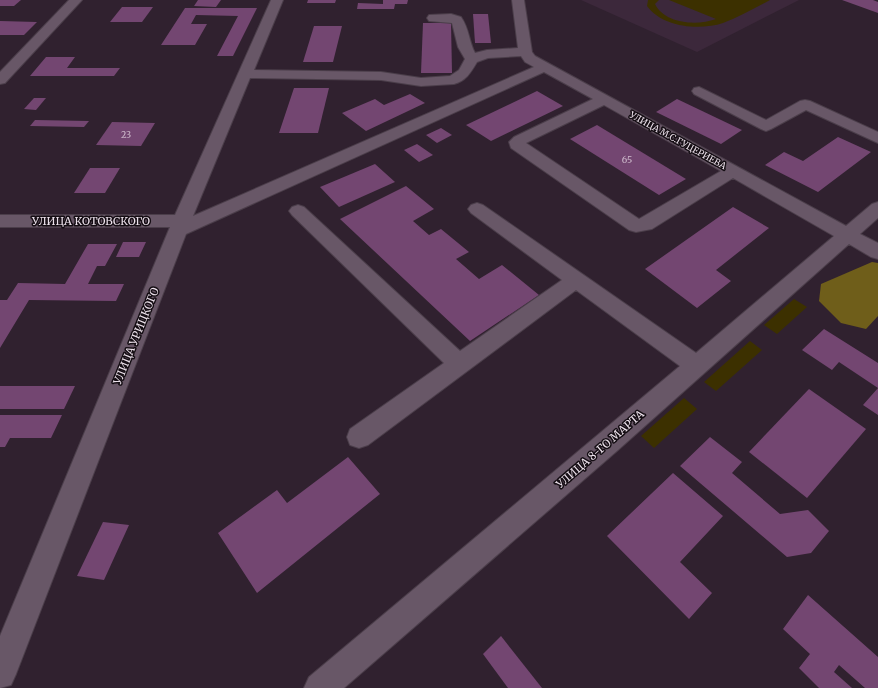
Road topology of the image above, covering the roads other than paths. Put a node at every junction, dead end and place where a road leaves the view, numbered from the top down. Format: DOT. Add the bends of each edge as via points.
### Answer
graph roads {
  1 [pos="76,0"];
  2 [pos="277,0"];
  3 [pos="518,0"];
  4 [pos="433,18"];
  5 [pos="525,52"];
  6 [pos="472,59"];
  7 [pos="545,67"];
  8 [pos="245,74"];
  9 [pos="0,80"];
  10 [pos="699,91"];
  11 [pos="604,99"];
  12 [pos="878,138"];
  13 [pos="733,171"];
  14 [pos="878,208"];
  15 [pos="477,209"];
  16 [pos="298,211"];
  17 [pos="0,221"];
  18 [pos="180,226"];
  19 [pos="847,235"];
  20 [pos="878,252"];
  21 [pos="576,280"];
  22 [pos="459,364"];
  23 [pos="697,366"];
  24 [pos="359,437"];
  25 [pos="0,674"];
  26 [pos="320,688"];
  1 -- 9 [label="street"];
  2 -- 8 [label="street, УЛИЦА УРИЦКОГО"];
  3 -- 5 [label="street"];
  4 -- 6 [label="street" via="457,20 465,47"];
  5 -- 6 [label="street" via="487,54"];
  5 -- 7 [label="street, УЛИЦА М.С.ГУЦЕРИЕВА" via="530,60"];
  6 -- 8 [label="street" via="464,73 454,80 421,82 381,76"];
  7 -- 11 [label="street, УЛИЦА М.С.ГУЦЕРИЕВА"];
  7 -- 18 [label="street"];
  8 -- 18 [label="street, УЛИЦА УРИЦКОГО"];
  10 -- 12 [label="street" via="766,126 805,104"];
  11 -- 13 [label="street, УЛИЦА М.С.ГУЦЕРИЕВА"];
  11 -- 13 [label="street" via="520,140 517,145 636,226 645,225"];
  13 -- 19 [label="street, УЛИЦА М.С.ГУЦЕРИЕВА"];
  14 -- 19 [label="street, УЛИЦА 8-ГО МАРТА"];
  15 -- 21 [label="street"];
  16 -- 22 [label="street"];
  17 -- 18 [label="street, УЛИЦА КОТОВСКОГО"];
  18 -- 25 [label="street, УЛИЦА УРИЦКОГО"];
  19 -- 20 [label="street, УЛИЦА М.С.ГУЦЕРИЕВА"];
  19 -- 23 [label="street, УЛИЦА 8-ГО МАРТА"];
  21 -- 22 [label="street"];
  21 -- 23 [label="street"];
  22 -- 24 [label="street"];
  23 -- 26 [label="street, УЛИЦА 8-ГО МАРТА"];
}
